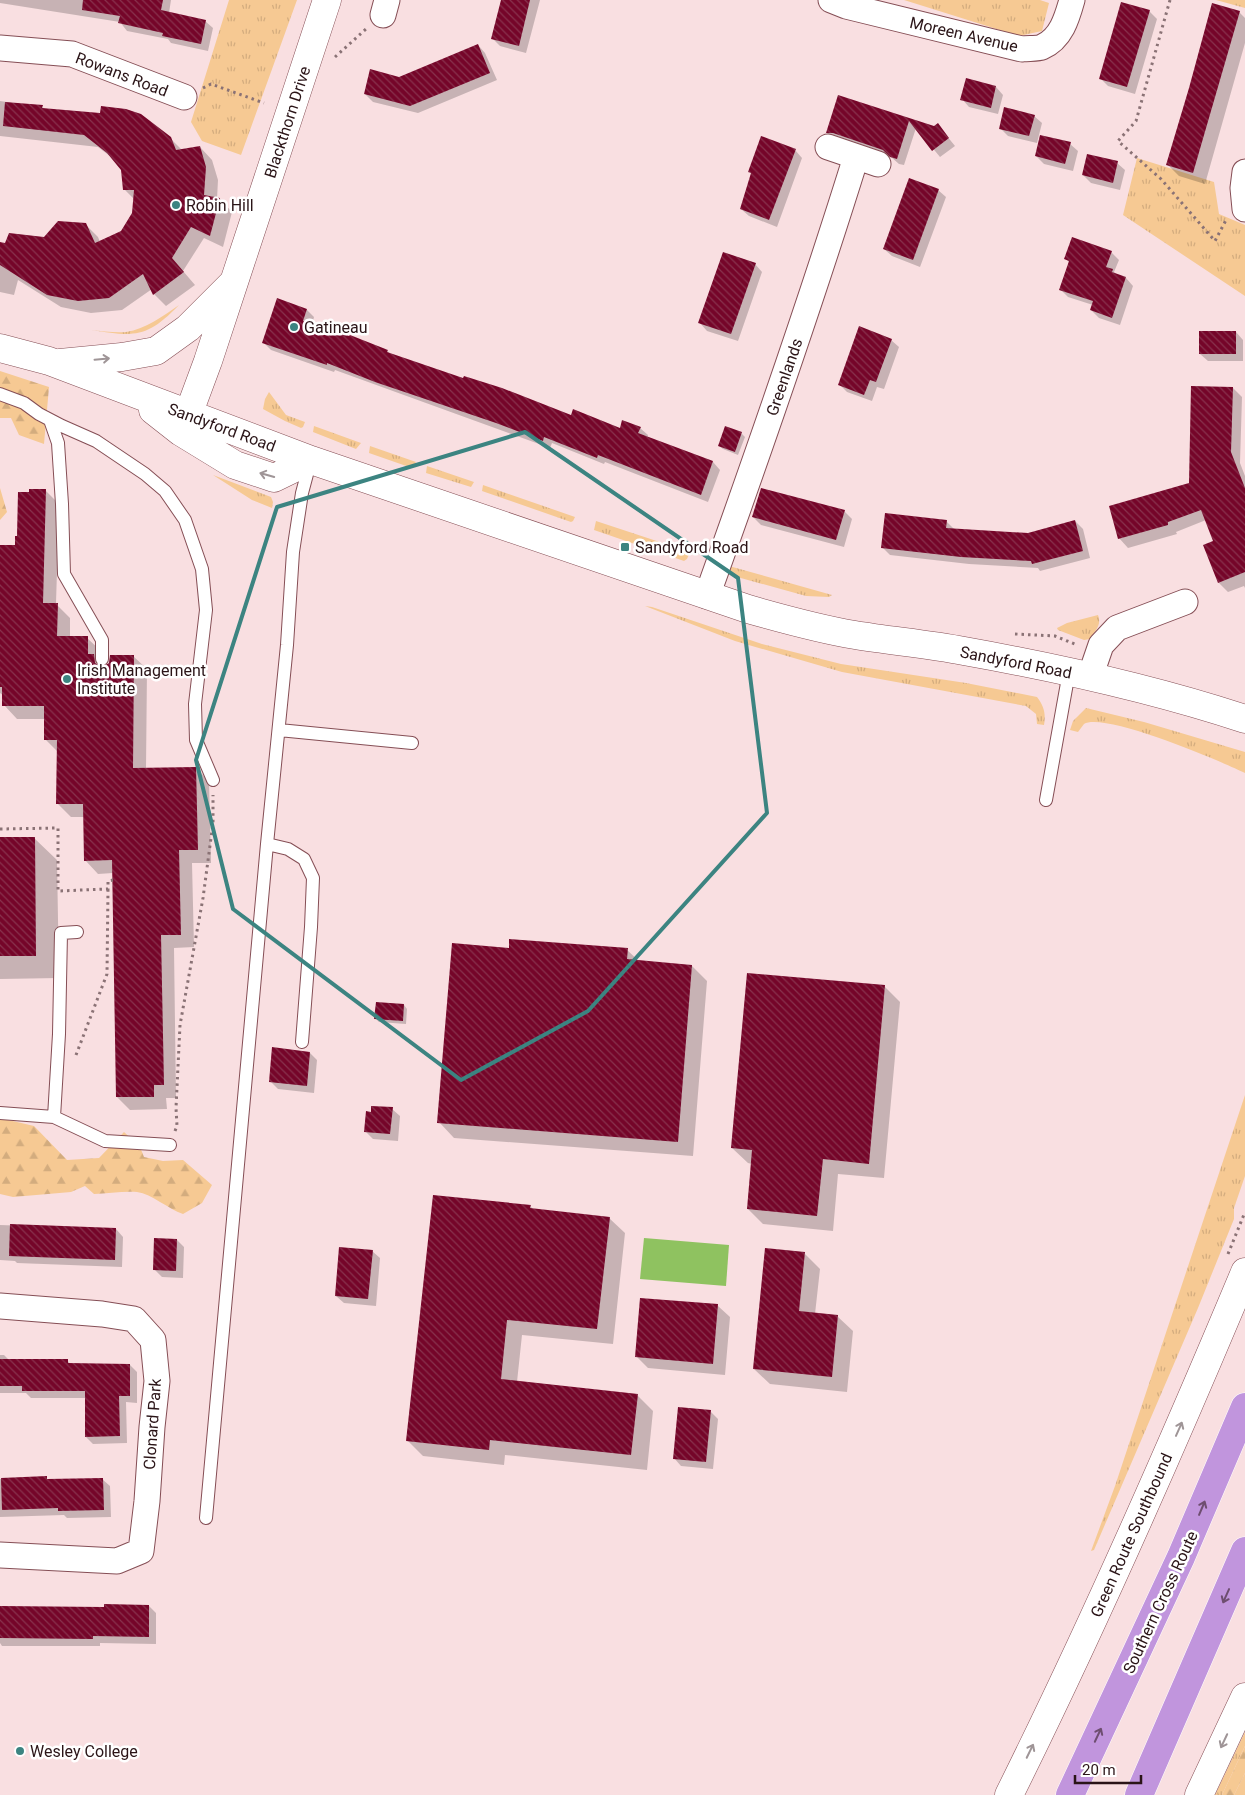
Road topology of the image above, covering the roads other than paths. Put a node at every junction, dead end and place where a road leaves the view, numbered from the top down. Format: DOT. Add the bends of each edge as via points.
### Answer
graph roads {
  1 [pos="327,0"];
  2 [pos="831,0"];
  3 [pos="1072,0"];
  4 [pos="0,48"];
  5 [pos="184,97"];
  6 [pos="828,147"];
  7 [pos="234,282"];
  8 [pos="0,348"];
  9 [pos="54,363"];
  10 [pos="0,394"];
  11 [pos="133,394"];
  12 [pos="188,415"];
  13 [pos="50,420"];
  14 [pos="311,460"];
  15 [pos="707,596"];
  16 [pos="1185,602"];
  17 [pos="102,659"];
  18 [pos="1080,675"];
  19 [pos="1245,719"];
  20 [pos="279,730"];
  21 [pos="412,743"];
  22 [pos="213,780"];
  23 [pos="1046,800"];
  24 [pos="267,844"];
  25 [pos="77,932"];
  26 [pos="302,1042"];
  27 [pos="0,1113"];
  28 [pos="54,1117"];
  29 [pos="170,1146"];
  30 [pos="1245,1272"];
  31 [pos="0,1306"];
  32 [pos="1245,1407"];
  33 [pos="206,1518"];
  34 [pos="1245,1551"];
  35 [pos="0,1555"];
  36 [pos="1245,1697"];
  37 [pos="1009,1795"];
  38 [pos="1070,1795"];
  39 [pos="1139,1795"];
  40 [pos="1199,1795"];
  1 -- 7 [label="main road, Blackthorn Drive"];
  2 -- 3 [label="street, Moreen Avenue" via="1022,49 1042,47 1058,35"];
  4 -- 5 [label="street, Rowans Road" via="72,54"];
  6 -- 15 [label="street, Greenlands" via="867,160 824,260"];
  9 -- 7 [label="main road, one-way" via="156,351 188,328"];
  7 -- 12 [label="main road, Blackthorn Drive"];
  8 -- 9 [label="main road, Sandyford Road"];
  9 -- 11 [label="main road, Sandyford Road"];
  10 -- 13 [label="lane" via="24,403"];
  11 -- 12 [label="main road, Sandyford Road"];
  14 -- 11 [label="main road, Sandyford Road, one-way" via="274,478 235,465 181,432"];
  12 -- 14 [label="main road, Sandyford Road"];
  13 -- 17 [label="lane" via="58,443 64,574 102,640"];
  13 -- 22 [label="lane" via="96,440 144,474 164,491 185,520 202,569 206,610 195,704 196,740"];
  14 -- 15 [label="main road, Sandyford Road"];
  14 -- 20 [label="lane" via="293,552"];
  15 -- 18 [label="main road, Sandyford Road" via="798,623 854,635 962,650"];
  16 -- 18 [label="street, Sandyford Road" via="1117,628 1101,644"];
  18 -- 19 [label="main road, Sandyford Road"];
  18 -- 23 [label="lane"];
  20 -- 21 [label="lane"];
  20 -- 24 [label="lane"];
  24 -- 26 [label="lane" via="288,849 304,858 313,878"];
  24 -- 33 [label="lane"];
  25 -- 28 [label="lane" via="61,933"];
  27 -- 28 [label="lane"];
  28 -- 29 [label="lane" via="105,1141"];
  37 -- 30 [label="main road, Green Route Southbound, one-way" via="1109,1585"];
  31 -- 35 [label="street, Clonard Park" via="134,1319 153,1340 157,1381 141,1551 117,1561"];
  38 -- 32 [label="highway, Southern Cross Route, one-way" via="1181,1557"];
  34 -- 39 [label="highway, one-way"];
  36 -- 40 [label="main road, one-way"];
}
